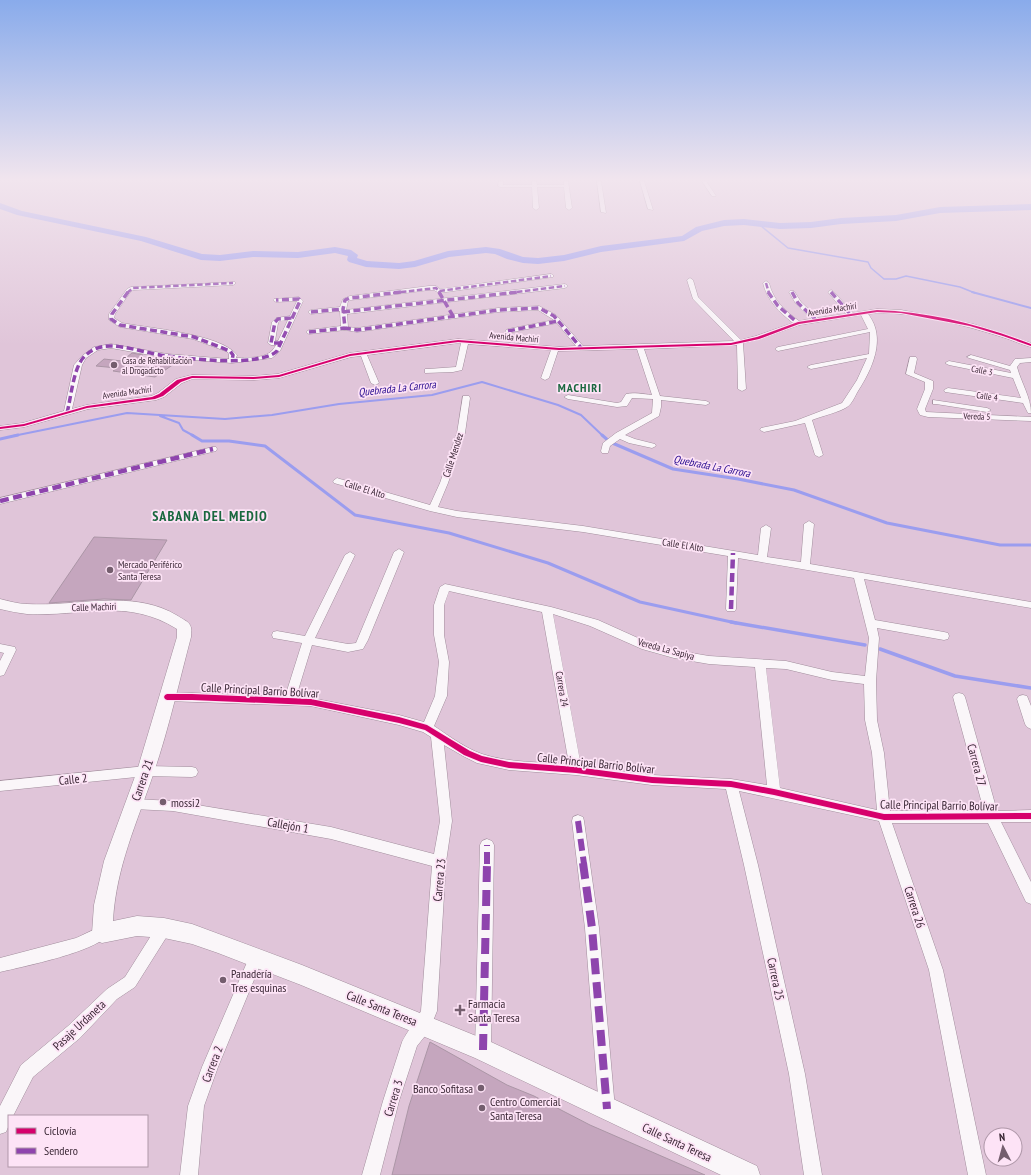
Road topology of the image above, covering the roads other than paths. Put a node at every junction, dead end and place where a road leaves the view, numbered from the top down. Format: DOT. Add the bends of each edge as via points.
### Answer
graph roads {
  1 [pos="551,276"];
  2 [pos="690,280"];
  3 [pos="233,283"];
  4 [pos="766,283"];
  5 [pos="565,286"];
  6 [pos="438,290"];
  7 [pos="792,292"];
  8 [pos="831,292"];
  9 [pos="276,300"];
  10 [pos="445,301"];
  11 [pos="343,310"];
  12 [pos="312,312"];
  13 [pos="863,313"];
  14 [pos="851,315"];
  15 [pos="453,316"];
  16 [pos="292,318"];
  17 [pos="816,320"];
  18 [pos="558,321"];
  19 [pos="798,323"];
  20 [pos="345,328"];
  21 [pos="872,330"];
  22 [pos="508,331"];
  23 [pos="309,332"];
  24 [pos="465,341"];
  25 [pos="281,343"];
  26 [pos="740,343"];
  27 [pos="1031,345"];
  28 [pos="640,347"];
  29 [pos="555,349"];
  30 [pos="582,349"];
  31 [pos="778,349"];
  32 [pos="363,353"];
  33 [pos="1031,354"];
  34 [pos="872,355"];
  35 [pos="1017,356"];
  36 [pos="970,357"];
  37 [pos="913,359"];
  38 [pos="1031,360"];
  39 [pos="232,361"];
  40 [pos="949,363"];
  41 [pos="811,367"];
  42 [pos="428,371"];
  43 [pos="1015,373"];
  44 [pos="545,378"];
  45 [pos="375,383"];
  46 [pos="742,389"];
  47 [pos="948,390"];
  48 [pos="568,397"];
  49 [pos="466,398"];
  50 [pos="656,398"];
  51 [pos="936,402"];
  52 [pos="1026,402"];
  53 [pos="706,403"];
  54 [pos="960,406"];
  55 [pos="987,410"];
  56 [pos="1031,411"];
  57 [pos="67,413"];
  58 [pos="960,415"];
  59 [pos="808,418"];
  60 [pos="1031,418"];
  61 [pos="0,428"];
  62 [pos="764,430"];
  63 [pos="652,446"];
  64 [pos="213,449"];
  65 [pos="819,455"];
  66 [pos="337,480"];
  67 [pos="0,501"];
  68 [pos="432,509"];
  69 [pos="810,524"];
  70 [pos="766,528"];
  71 [pos="399,552"];
  72 [pos="733,553"];
  73 [pos="350,555"];
  74 [pos="762,558"];
  75 [pos="805,566"];
  76 [pos="858,574"];
  77 [pos="445,587"];
  78 [pos="0,604"];
  79 [pos="1031,605"];
  80 [pos="548,609"];
  81 [pos="731,609"];
  82 [pos="870,623"];
  83 [pos="184,627"];
  84 [pos="277,635"];
  85 [pos="944,636"];
  86 [pos="308,641"];
  87 [pos="0,648"];
  88 [pos="760,663"];
  89 [pos="0,672"];
  90 [pos="870,681"];
  91 [pos="167,697"];
  92 [pos="959,697"];
  93 [pos="1023,699"];
  94 [pos="289,701"];
  95 [pos="1031,724"];
  96 [pos="432,731"];
  97 [pos="576,770"];
  98 [pos="146,771"];
  99 [pos="192,772"];
  100 [pos="731,784"];
  101 [pos="0,786"];
  102 [pos="774,792"];
  103 [pos="134,804"];
  104 [pos="1031,816"];
  105 [pos="884,817"];
  106 [pos="992,818"];
  107 [pos="578,821"];
  108 [pos="488,845"];
  109 [pos="439,862"];
  110 [pos="1031,897"];
  111 [pos="164,928"];
  112 [pos="102,933"];
  113 [pos="256,958"];
  114 [pos="0,965"];
  115 [pos="424,1025"];
  116 [pos="483,1050"];
  117 [pos="607,1109"];
  118 [pos="0,1126"];
  119 [pos="190,1175"];
  120 [pos="371,1175"];
  121 [pos="748,1175"];
  122 [pos="812,1175"];
  123 [pos="977,1175"];
  1 -- 6 [label="street"];
  2 -- 26 [label="street" via="695,298"];
  3 -- 39 [label="street" via="133,288 129,290 111,319 120,325 204,340 230,352 233,355"];
  4 -- 19 [label="street" via="772,298"];
  5 -- 10 [label="street"];
  6 -- 10 [label="street"];
  6 -- 11 [label="street" via="429,288 364,295 345,300"];
  7 -- 17 [label="street" via="798,303"];
  8 -- 14 [label="street"];
  9 -- 16 [label="street" via="299,299"];
  10 -- 11 [label="street"];
  10 -- 15 [label="street"];
  11 -- 12 [label="street"];
  11 -- 20 [label="street"];
  13 -- 14 [label="street, Avenida Machirí"];
  13 -- 21 [label="street"];
  13 -- 27 [label="street, Avenida Machirí" via="895,312 956,322"];
  14 -- 17 [label="street, Avenida Machirí"];
  15 -- 18 [label="street" via="539,308"];
  15 -- 20 [label="street" via="357,330"];
  16 -- 25 [label="street"];
  16 -- 25 [label="street" via="278,319 275,322 271,343"];
  17 -- 19 [label="street, Avenida Machirí"];
  18 -- 22 [label="street"];
  18 -- 30 [label="street"];
  19 -- 26 [label="street, Avenida Machirí"];
  20 -- 23 [label="street"];
  21 -- 31 [label="street"];
  21 -- 34 [label="street"];
  24 -- 29 [label="street, Avenida Machirí"];
  24 -- 32 [label="street, Avenida Machirí"];
  24 -- 42 [label="street" via="459,368"];
  25 -- 39 [label="street" via="272,356"];
  26 -- 28 [label="street, Avenida Machirí"];
  26 -- 46 [label="street"];
  28 -- 30 [label="street, Avenida Machirí"];
  28 -- 50 [label="street"];
  29 -- 30 [label="street, Avenida Machirí"];
  29 -- 44 [label="street"];
  32 -- 45 [label="street"];
  32 -- 57 [label="street, Avenida Machirí" via="337,358 279,376 192,377 179,381 153,398 87,407"];
  33 -- 35 [label="street"];
  34 -- 41 [label="street"];
  34 -- 59 [label="street" via="861,380 845,405"];
  36 -- 43 [label="street"];
  37 -- 58 [label="street, Vereda 5" via="910,374 929,381 929,389 921,409 923,413"];
  38 -- 43 [label="street" via="1018,361 1014,364"];
  39 -- 57 [label="street" via="167,356 111,346 96,348 78,364"];
  40 -- 43 [label="street, Calle 3"];
  43 -- 52 [label="street"];
  47 -- 52 [label="street, Calle 4"];
  48 -- 50 [label="street" via="617,405 624,404 629,396"];
  49 -- 68 [label="street, Calle Mendez" via="461,433"];
  50 -- 53 [label="street"];
  50 -- 63 [label="street" via="656,414 611,443 632,441"];
  51 -- 54 [label="street"];
  52 -- 56 [label="street"];
  54 -- 55 [label="street"];
  54 -- 58 [label="street"];
  57 -- 61 [label="street, Avenida Machirí" via="24,425"];
  58 -- 60 [label="street, Vereda 5"];
  59 -- 62 [label="street"];
  59 -- 65 [label="street"];
  64 -- 67 [label="street"];
  66 -- 68 [label="street, Calle El Alto"];
  68 -- 72 [label="street, Calle El Alto"];
  69 -- 75 [label="street"];
  70 -- 74 [label="street"];
  71 -- 86 [label="street" via="359,646 348,648"];
  72 -- 74 [label="street, Calle El Alto"];
  72 -- 81 [label="street"];
  73 -- 86 [label="street"];
  74 -- 75 [label="street, Calle El Alto"];
  75 -- 76 [label="street, Calle El Alto"];
  76 -- 79 [label="street, Calle El Alto"];
  76 -- 82 [label="street"];
  77 -- 80 [label="street, Vereda La Sapiya"];
  77 -- 96 [label="street, Carrera 23" via="439,605 439,635 444,662 441,696"];
  78 -- 83 [label="street, Calle Machiri" via="26,609 126,606 158,612"];
  80 -- 88 [label="street, Vereda La Sapiya" via="594,623 646,646 674,654 709,660"];
  80 -- 97 [label="street, Carrera 24"];
  82 -- 85 [label="street"];
  82 -- 90 [label="street, Carrera 26" via="874,638"];
  83 -- 91 [label="street, Carrera 21" via="184,637"];
  84 -- 86 [label="street"];
  86 -- 94 [label="street"];
  87 -- 89 [label="street" via="11,650"];
  88 -- 90 [label="street, Vereda La Sapiya" via="786,665 832,676"];
  88 -- 102 [label="street"];
  90 -- 105 [label="street, Carrera 26" via="871,720 878,753"];
  91 -- 94 [label="street, Calle Principal Barrio Bolívar"];
  91 -- 98 [label="street, Carrera 21"];
  92 -- 106 [label="street, Carrera 27"];
  93 -- 95 [label="street"];
  94 -- 96 [label="street, Calle Principal Barrio Bolívar" via="311,702 399,720"];
  96 -- 97 [label="street, Calle Principal Barrio Bolívar" via="481,759 509,766"];
  96 -- 109 [label="street, Carrera 23" via="446,820"];
  97 -- 100 [label="street, Calle Principal Barrio Bolívar" via="652,780"];
  98 -- 99 [label="street, Calle 2"];
  98 -- 101 [label="street, Calle 2"];
  98 -- 103 [label="street, Carrera 21"];
  100 -- 102 [label="street, Calle Principal Barrio Bolívar"];
  100 -- 122 [label="street, Carrera 25" via="798,1074"];
  102 -- 105 [label="street, Calle Principal Barrio Bolívar"];
  103 -- 109 [label="street, Callejón 1" via="173,806 331,833"];
  103 -- 112 [label="street, Carrera 21" via="113,861 104,905"];
  104 -- 106 [label="street, Calle Principal Barrio Bolívar"];
  105 -- 106 [label="street, Calle Principal Barrio Bolívar"];
  105 -- 123 [label="street, Carrera 26" via="936,970"];
  106 -- 110 [label="street, Carrera 27"];
  107 -- 117 [label="street" via="592,928"];
  108 -- 116 [label="street"];
  109 -- 115 [label="street, Carrera 23" via="429,1011"];
  111 -- 112 [label="street, Calle Santa Teresa" via="137,926"];
  111 -- 113 [label="street, Calle Santa Teresa" via="192,934"];
  111 -- 118 [label="street, Pasaje Urdaneta" via="130,982 112,994 74,1032 27,1071"];
  112 -- 114 [label="street, Calle Santa Teresa" via="78,945"];
  113 -- 115 [label="street, Calle Santa Teresa" via="302,974"];
  113 -- 119 [label="street, Carrera 2" via="196,1106"];
  115 -- 116 [label="street, Calle Santa Teresa"];
  115 -- 120 [label="street, Carrera 3" via="410,1042"];
  116 -- 117 [label="street, Calle Santa Teresa"];
  117 -- 121 [label="street, Calle Santa Teresa"];
}
